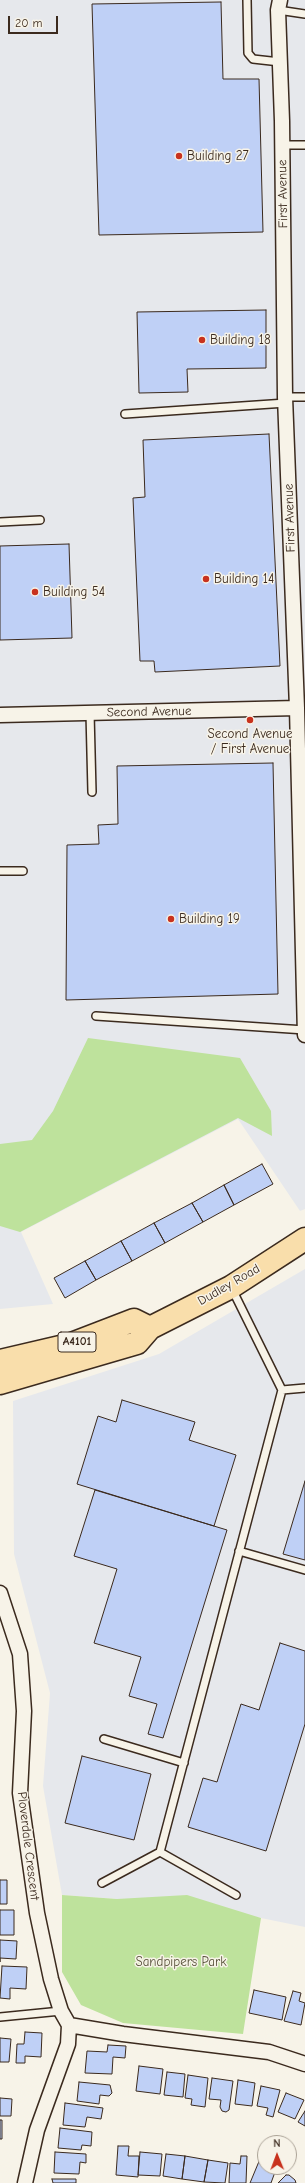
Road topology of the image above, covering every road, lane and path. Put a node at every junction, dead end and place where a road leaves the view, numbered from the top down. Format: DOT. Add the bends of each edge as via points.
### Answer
graph roads {
  1 [pos="246,0"];
  2 [pos="279,5"];
  3 [pos="305,14"];
  4 [pos="280,62"];
  5 [pos="283,145"];
  6 [pos="305,145"];
  7 [pos="305,397"];
  8 [pos="286,400"];
  9 [pos="125,414"];
  10 [pos="40,520"];
  11 [pos="0,522"];
  12 [pos="300,680"];
  13 [pos="297,708"];
  14 [pos="90,713"];
  15 [pos="0,715"];
  16 [pos="92,792"];
  17 [pos="0,871"];
  18 [pos="23,871"];
  19 [pos="304,999"];
  20 [pos="96,1016"];
  21 [pos="305,1030"];
  22 [pos="305,1035"];
  23 [pos="305,1239"];
  24 [pos="231,1287"];
  25 [pos="150,1328"];
  26 [pos="0,1360"];
  27 [pos="0,1383"];
  28 [pos="305,1388"];
  29 [pos="282,1390"];
  30 [pos="239,1551"];
  31 [pos="305,1570"];
  32 [pos="0,1593"];
  33 [pos="104,1739"];
  34 [pos="184,1763"];
  35 [pos="160,1852"];
  36 [pos="102,1883"];
  37 [pos="236,1895"];
  38 [pos="61,2011"];
  39 [pos="0,2017"];
  40 [pos="69,2025"];
  41 [pos="305,2064"];
  42 [pos="24,2183"];
  1 -- 4 [label="lane" via="248,53 254,59"];
  2 -- 3 [label="lane"];
  2 -- 4 [label="street, First Avenue"];
  4 -- 5 [label="street, First Avenue"];
  5 -- 6 [label="lane"];
  5 -- 8 [label="street, First Avenue"];
  7 -- 8 [label="lane"];
  8 -- 9 [label="lane"];
  8 -- 12 [label="street, First Avenue"];
  10 -- 11 [label="lane"];
  12 -- 13 [label="street, First Avenue"];
  13 -- 14 [label="street, Second Avenue"];
  13 -- 19 [label="street, First Avenue"];
  14 -- 15 [label="street, Second Avenue"];
  14 -- 16 [label="lane"];
  17 -- 18 [label="lane"];
  19 -- 21 [label="street, First Avenue"];
  20 -- 21 [label="lane"];
  21 -- 22 [label="street, First Avenue"];
  23 -- 24 [label="main road, Dudley Road / A4101"];
  24 -- 25 [label="main road, Dudley Road / A4101"];
  24 -- 29 [label="lane"];
  25 -- 26 [label="main road, A4101" via="134,1320 69,1345"];
  25 -- 27 [label="main road, Dudley Road / A4101" via="137,1343"];
  28 -- 29 [label="lane"];
  29 -- 30 [label="lane"];
  30 -- 31 [label="lane"];
  30 -- 34 [label="lane"];
  32 -- 38 [label="street, Ploverdale Crescent" via="20,1654 24,1711 20,1793 42,1942"];
  33 -- 34 [label="lane"];
  34 -- 35 [label="lane"];
  35 -- 36 [label="lane"];
  35 -- 37 [label="lane"];
  38 -- 39 [label="lane"];
  38 -- 40 [label="street, Ploverdale Crescent"];
  40 -- 41 [label="street" via="269,2052"];
  40 -- 42 [label="street" via="68,2044 37,2130"];
}
